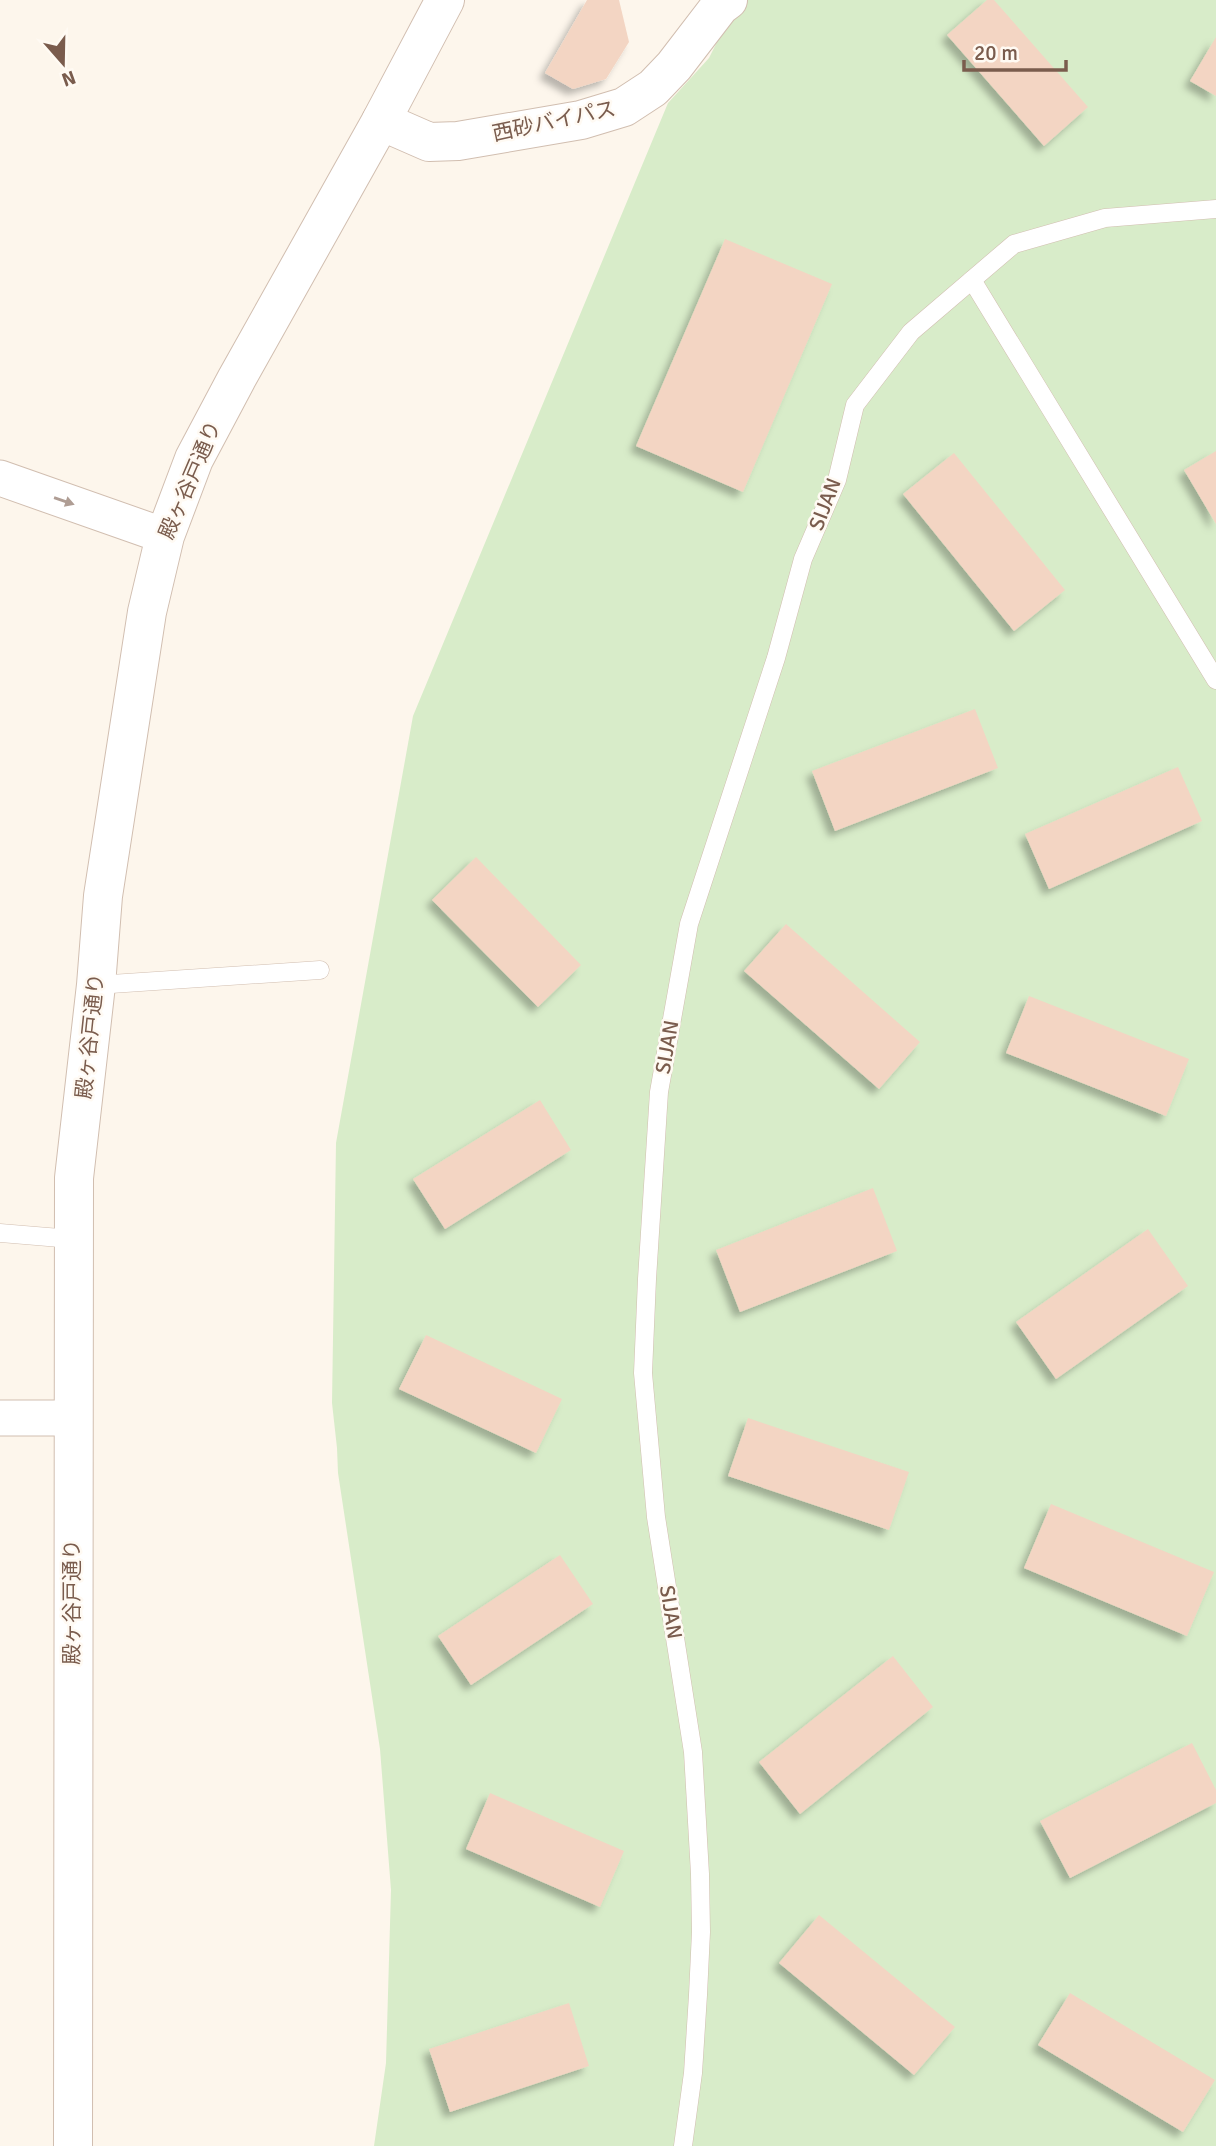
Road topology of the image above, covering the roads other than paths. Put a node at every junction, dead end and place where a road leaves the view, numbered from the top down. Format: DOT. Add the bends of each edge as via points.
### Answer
graph roads {
  1 [pos="444,0"];
  2 [pos="727,0"];
  3 [pos="381,121"];
  4 [pos="1216,209"];
  5 [pos="972,280"];
  6 [pos="0,478"];
  7 [pos="165,536"];
  8 [pos="1216,680"];
  9 [pos="320,970"];
  10 [pos="96,985"];
  11 [pos="0,1233"];
  12 [pos="72,1239"];
  13 [pos="0,1418"];
  14 [pos="72,1418"];
  15 [pos="73,2146"];
  16 [pos="683,2146"];
  1 -- 3 [label="street, 殿ヶ谷戸通り"];
  2 -- 3 [label="street, 西砂バイパス" via="653,88 624,107 581,120 458,141 429,142"];
  3 -- 7 [label="street, 殿ヶ谷戸通り" via="194,459"];
  4 -- 5 [label="lane, SIJAN" via="1105,218 1014,244"];
  5 -- 8 [label="lane"];
  5 -- 16 [label="lane, SIJAN" via="911,332 855,405 836,480 803,559 776,658 689,924 659,1092 643,1373 656,1517 693,1752 701,1932 693,2073"];
  6 -- 7 [label="street, one-way"];
  7 -- 10 [label="street, 殿ヶ谷戸通り" via="130,714 103,896"];
  9 -- 10 [label="lane"];
  10 -- 12 [label="street, 殿ヶ谷戸通り" via="74,1178"];
  11 -- 12 [label="lane"];
  12 -- 14 [label="street, 殿ヶ谷戸通り"];
  13 -- 14 [label="street"];
  14 -- 15 [label="street, 殿ヶ谷戸通り"];
}
